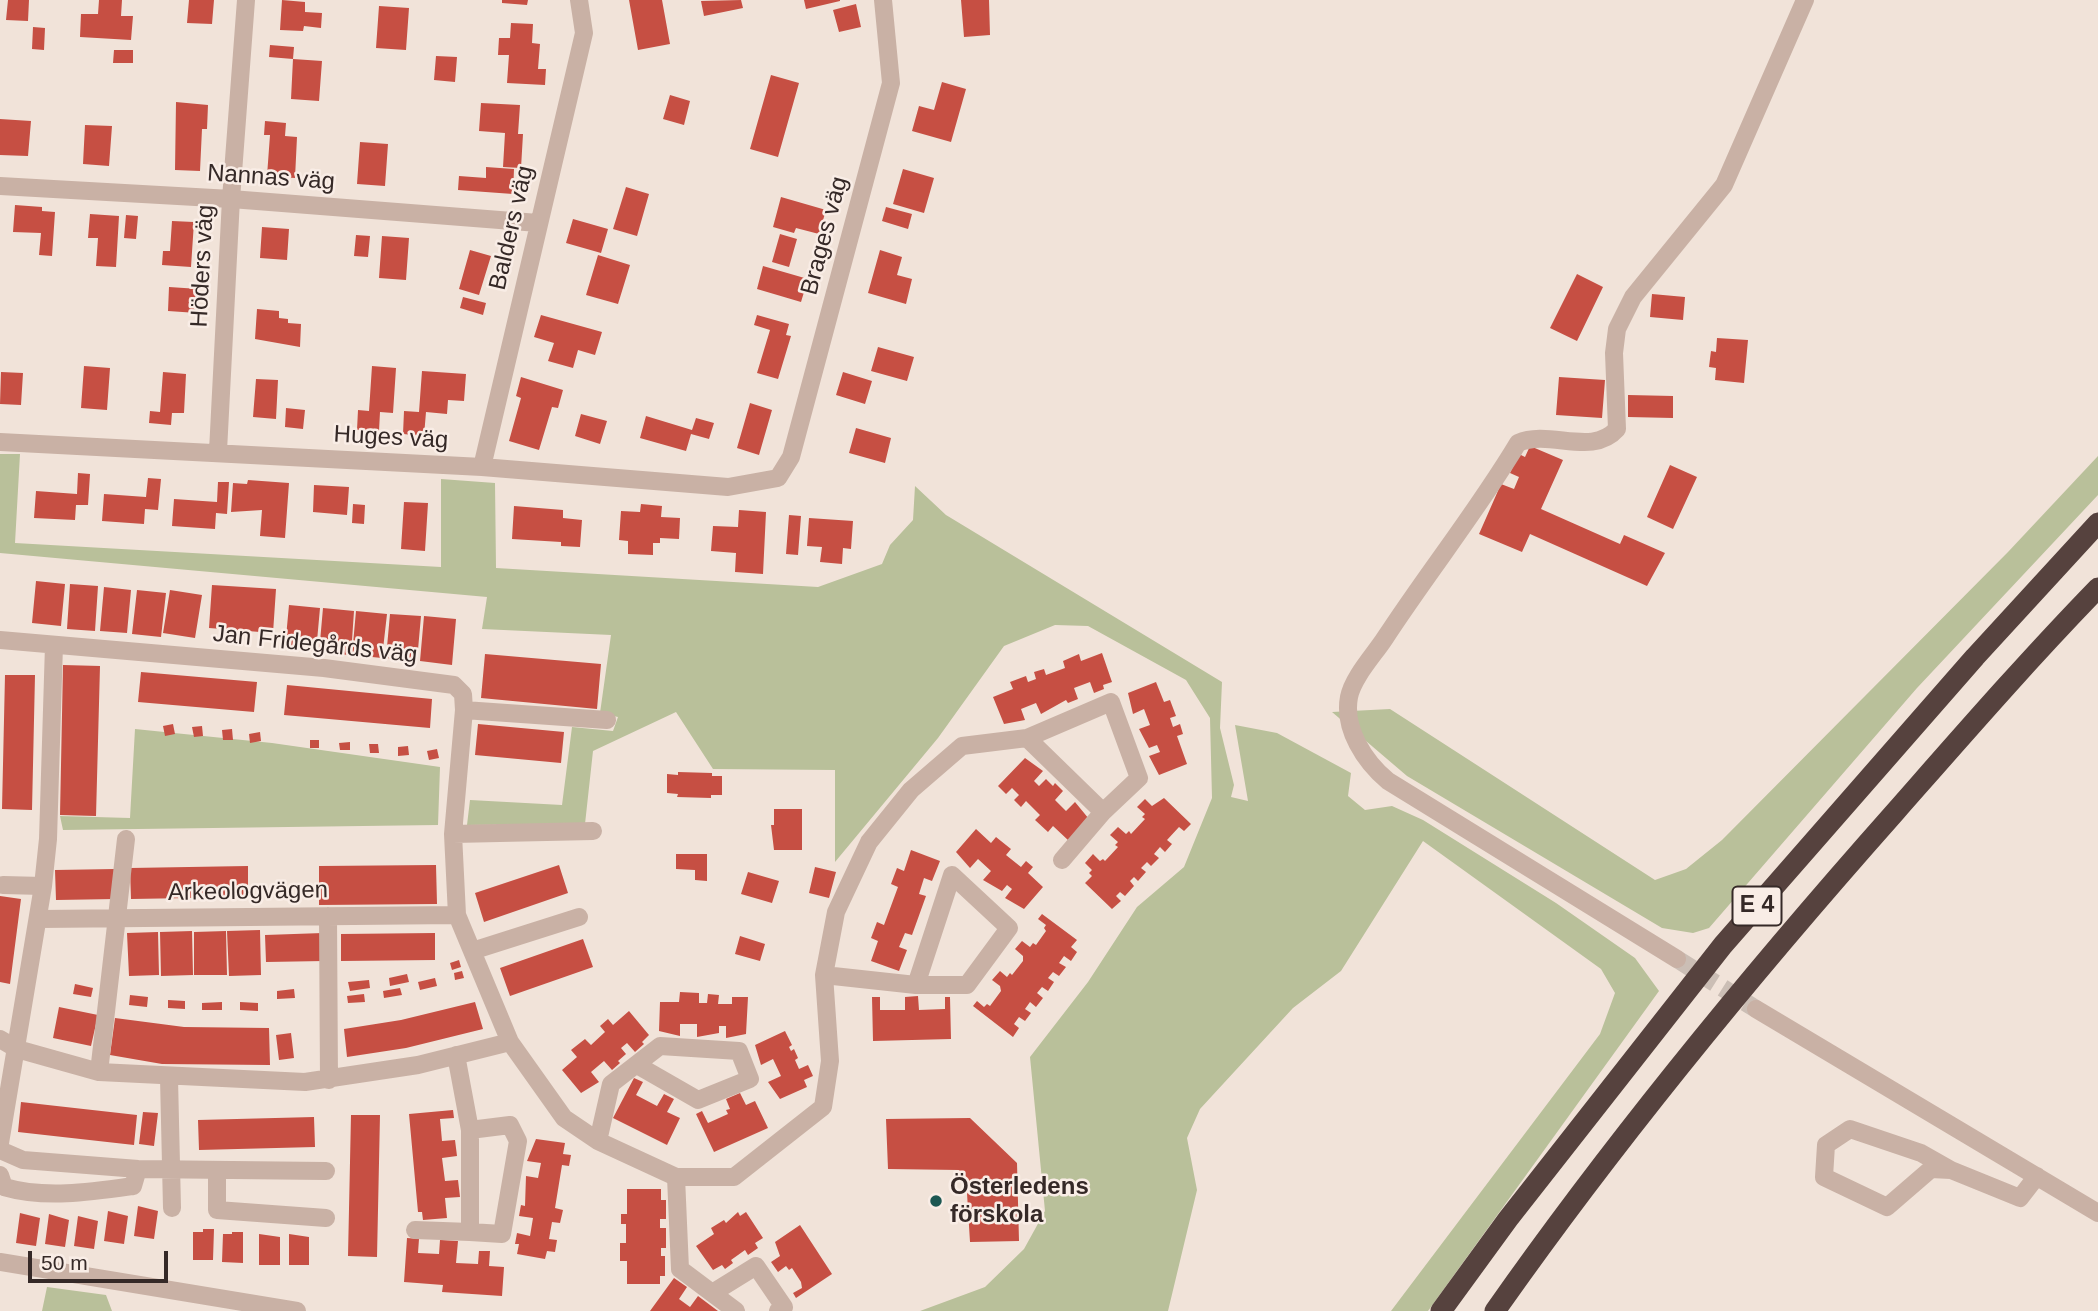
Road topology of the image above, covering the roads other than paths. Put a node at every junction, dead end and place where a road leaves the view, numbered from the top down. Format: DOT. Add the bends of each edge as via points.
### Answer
graph roads {
  1 [pos="246,0"];
  2 [pos="579,0"];
  3 [pos="883,0"];
  4 [pos="1805,0"];
  5 [pos="0,186"];
  6 [pos="230,199"];
  7 [pos="538,223"];
  8 [pos="0,442"];
  9 [pos="218,451"];
  10 [pos="482,467"];
  11 [pos="778,478"];
  12 [pos="2098,523"];
  13 [pos="2098,588"];
  14 [pos="0,640"];
  15 [pos="54,645"];
  16 [pos="464,710"];
  17 [pos="607,720"];
  18 [pos="1027,738"];
  19 [pos="1102,812"];
  20 [pos="593,831"];
  21 [pos="453,834"];
  22 [pos="126,839"];
  23 [pos="1062,860"];
  24 [pos="3,885"];
  25 [pos="43,886"];
  26 [pos="457,915"];
  27 [pos="328,916"];
  28 [pos="579,917"];
  29 [pos="119,918"];
  30 [pos="40,919"];
  31 [pos="472,951"];
  32 [pos="1677,959"];
  33 [pos="824,975"];
  34 [pos="916,985"];
  35 [pos="1756,1009"];
  36 [pos="0,1039"];
  37 [pos="510,1042"];
  38 [pos="17,1049"];
  39 [pos="456,1055"];
  40 [pos="637,1065"];
  41 [pos="99,1072"];
  42 [pos="169,1078"];
  43 [pos="329,1080"];
  44 [pos="470,1130"];
  45 [pos="598,1141"];
  46 [pos="0,1143"];
  47 [pos="0,1150"];
  48 [pos="170,1167"];
  49 [pos="138,1169"];
  50 [pos="217,1170"];
  51 [pos="1951,1170"];
  52 [pos="326,1171"];
  53 [pos="0,1175"];
  54 [pos="2037,1176"];
  55 [pos="676,1177"];
  56 [pos="172,1208"];
  57 [pos="2098,1213"];
  58 [pos="326,1218"];
  59 [pos="415,1230"];
  60 [pos="470,1232"];
  61 [pos="0,1262"];
  62 [pos="714,1292"];
  63 [pos="297,1311"];
  64 [pos="736,1311"];
  65 [pos="778,1311"];
  66 [pos="1441,1311"];
  67 [pos="1495,1311"];
  1 -- 6 [label="street, Höders väg"];
  2 -- 7 [label="street, Balders väg" via="584,33"];
  3 -- 11 [label="street, Brages väg" via="891,83 791,457"];
  4 -- 32 [label="street" via="1724,185 1633,298 1617,329 1617,429 1597,443 1569,439 1518,443 1356,682 1349,702 1355,737 1388,781"];
  5 -- 6 [label="street, Nannas väg"];
  6 -- 7 [label="street, Nannas väg"];
  6 -- 9 [label="street, Höders väg"];
  7 -- 10 [label="street, Balders väg"];
  8 -- 9 [label="street, Huges väg"];
  9 -- 10 [label="street, Huges väg"];
  10 -- 11 [label="street, Huges väg" via="728,487"];
  12 -- 66 [label="highway, E 4" via="1723,945"];
  13 -- 67 [label="highway, E 4" via="1788,933 1544,1241"];
  14 -- 15 [label="street, Jan Fridegårds väg"];
  15 -- 16 [label="street, Jan Fridegårds väg" via="324,668 454,685 463,694"];
  15 -- 25 [label="street"];
  16 -- 17 [label="street"];
  16 -- 21 [label="street"];
  18 -- 19 [label="street"];
  18 -- 19 [label="street" via="1111,702 1139,778"];
  18 -- 33 [label="street" via="962,746 911,790 869,842 836,912"];
  19 -- 23 [label="street"];
  20 -- 21 [label="street"];
  21 -- 26 [label="street"];
  22 -- 29 [label="street"];
  24 -- 25 [label="street"];
  25 -- 30 [label="street"];
  26 -- 27 [label="street, Arkeologvägen"];
  26 -- 31 [label="street"];
  27 -- 29 [label="street, Arkeologvägen"];
  27 -- 43 [label="street"];
  28 -- 31 [label="street"];
  29 -- 30 [label="street, Arkeologvägen"];
  29 -- 41 [label="street"];
  30 -- 38 [label="street"];
  31 -- 37 [label="street"];
  33 -- 34 [label="street"];
  33 -- 55 [label="street" via="830,1061 823,1107 734,1177"];
  34 -- 34 [label="street" via="967,985 1009,928 951,875"];
  35 -- 54 [label="street"];
  36 -- 38 [label="street"];
  37 -- 39 [label="street"];
  37 -- 45 [label="street" via="564,1118"];
  38 -- 41 [label="street"];
  38 -- 46 [label="street"];
  39 -- 43 [label="street"];
  39 -- 44 [label="street"];
  40 -- 40 [label="street" via="660,1046 739,1051 750,1079 698,1100"];
  40 -- 45 [label="street" via="611,1084"];
  41 -- 42 [label="street"];
  42 -- 43 [label="street"];
  42 -- 48 [label="street"];
  44 -- 60 [label="street"];
  44 -- 60 [label="street" via="510,1125 517,1141 502,1234"];
  45 -- 55 [label="street"];
  47 -- 49 [label="street" via="23,1160"];
  48 -- 49 [label="street"];
  48 -- 50 [label="street"];
  48 -- 56 [label="street"];
  49 -- 53 [label="street" via="133,1186 84,1193 22,1193 4,1187"];
  50 -- 52 [label="street"];
  50 -- 58 [label="street" via="217,1210"];
  51 -- 51 [label="street" via="1931,1169 1886,1207 1824,1177 1826,1144 1850,1129 1921,1153"];
  51 -- 54 [label="street" via="2021,1198"];
  54 -- 57 [label="street"];
  55 -- 62 [label="street" via="680,1269"];
  59 -- 60 [label="street"];
  61 -- 63 [label="street"];
  62 -- 64 [label="street"];
  62 -- 65 [label="street" via="756,1266 784,1307"];
}
